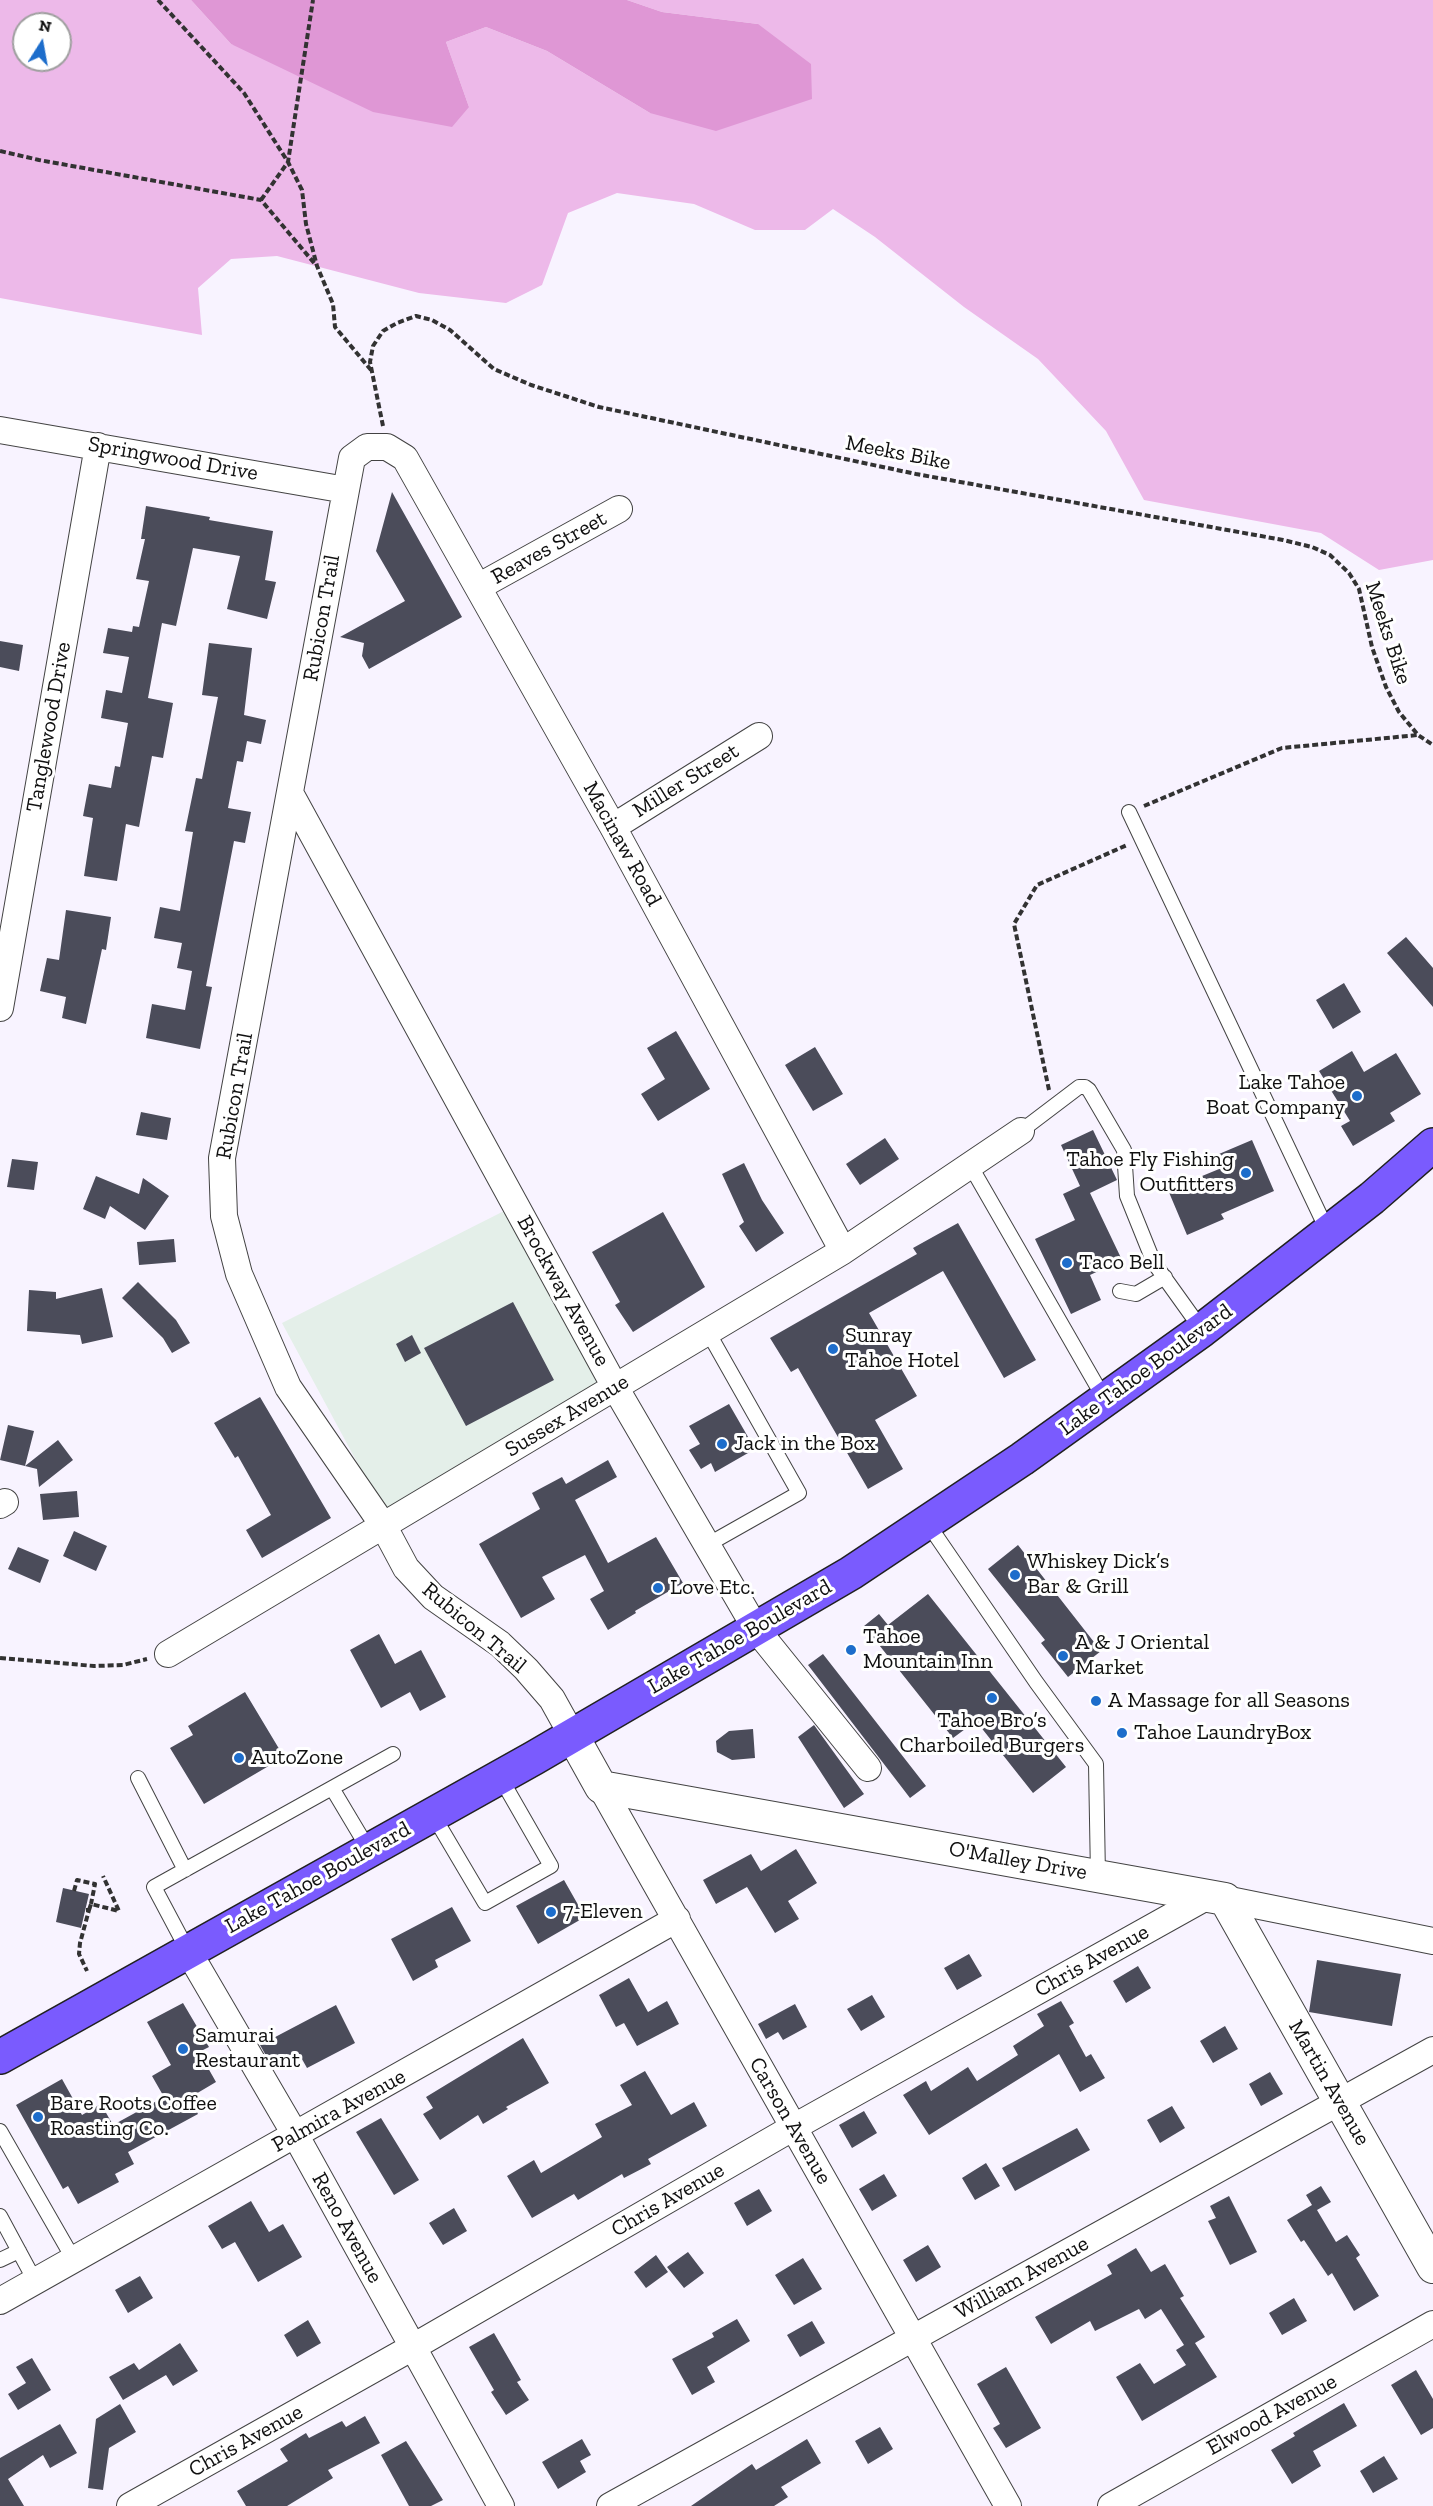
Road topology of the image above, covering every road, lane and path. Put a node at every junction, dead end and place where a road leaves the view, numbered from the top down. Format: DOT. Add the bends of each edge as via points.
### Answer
graph roads {
  1 [pos="158,0"];
  2 [pos="313,0"];
  3 [pos="0,151"];
  4 [pos="288,162"];
  5 [pos="261,200"];
  6 [pos="317,266"];
  7 [pos="372,371"];
  8 [pos="0,430"];
  9 [pos="98,446"];
  10 [pos="387,447"];
  11 [pos="346,490"];
  12 [pos="619,509"];
  13 [pos="478,587"];
  14 [pos="759,736"];
  15 [pos="1433,746"];
  16 [pos="290,793"];
  17 [pos="1129,812"];
  18 [pos="613,827"];
  19 [pos="0,1008"];
  20 [pos="1021,1131"];
  21 [pos="1433,1145"];
  22 [pos="970,1165"];
  23 [pos="1328,1232"];
  24 [pos="843,1251"];
  25 [pos="1165,1277"];
  26 [pos="1119,1291"];
  27 [pos="1202,1330"];
  28 [pos="708,1332"];
  29 [pos="615,1387"];
  30 [pos="1105,1400"];
  31 [pos="928,1524"];
  32 [pos="383,1525"];
  33 [pos="707,1545"];
  34 [pos="756,1629"];
  35 [pos="168,1654"];
  36 [pos="0,1658"];
  37 [pos="572,1735"];
  38 [pos="393,1754"];
  39 [pos="868,1768"];
  40 [pos="500,1777"];
  41 [pos="138,1778"];
  42 [pos="601,1787"];
  43 [pos="332,1788"];
  44 [pos="433,1815"];
  45 [pos="369,1850"];
  46 [pos="185,1870"];
  47 [pos="103,1876"];
  48 [pos="1098,1876"];
  49 [pos="74,1891"];
  50 [pos="1217,1898"];
  51 [pos="91,1904"];
  52 [pos="677,1920"];
  53 [pos="1433,1941"];
  54 [pos="188,1951"];
  55 [pos="87,1971"];
  56 [pos="1433,2050"];
  57 [pos="0,2057"];
  58 [pos="1340,2101"];
  59 [pos="794,2127"];
  60 [pos="0,2131"];
  61 [pos="296,2136"];
  62 [pos="0,2216"];
  63 [pos="19,2252"];
  64 [pos="74,2259"];
  65 [pos="0,2260"];
  66 [pos="1433,2267"];
  67 [pos="35,2281"];
  68 [pos="0,2301"];
  69 [pos="1433,2324"];
  70 [pos="914,2338"];
  71 [pos="413,2347"];
  72 [pos="130,2506"];
  73 [pos="501,2506"];
  74 [pos="610,2506"];
  75 [pos="1008,2506"];
  76 [pos="1111,2506"];
  1 -- 4 [label="path" via="244,93"];
  2 -- 4 [label="path"];
  3 -- 5 [label="path"];
  4 -- 5 [label="path"];
  4 -- 6 [label="path" via="302,190"];
  5 -- 6 [label="path"];
  6 -- 7 [label="path" via="333,304 335,327"];
  7 -- 10 [label="path, Meeks Bike"];
  7 -- 15 [label="path, Meeks Bike" via="373,346 383,331 416,316 450,330 494,369 599,407 916,474 1312,547 1330,555 1359,589 1386,687 1399,712"];
  8 -- 9 [label="street, Springwood Drive"];
  9 -- 11 [label="street, Springwood Drive"];
  9 -- 19 [label="street, Tanglewood Drive"];
  10 -- 11 [label="street, Rubicon Trail" via="367,447 352,458"];
  10 -- 13 [label="street, Macinaw Road" via="405,458"];
  11 -- 16 [label="street, Rubicon Trail"];
  12 -- 13 [label="street, Reaves Street"];
  13 -- 18 [label="street, Macinaw Road"];
  14 -- 18 [label="street, Miller Street"];
  16 -- 29 [label="street, Brockway Avenue"];
  16 -- 32 [label="street, Rubicon Trail" via="222,1158 224,1216 239,1274 288,1387"];
  17 -- 23 [label="lane"];
  18 -- 24 [label="street, Macinaw Road"];
  20 -- 22 [label="street, Sussex Avenue"];
  20 -- 25 [label="lane" via="1079,1087 1089,1090 1124,1150 1127,1196 1154,1263"];
  21 -- 23 [label="highway, Lake Tahoe Boulevard"];
  22 -- 24 [label="street, Sussex Avenue"];
  22 -- 30 [label="lane"];
  23 -- 27 [label="highway, Lake Tahoe Boulevard"];
  24 -- 28 [label="street, Sussex Avenue"];
  25 -- 26 [label="lane" via="1136,1294"];
  25 -- 27 [label="lane"];
  27 -- 30 [label="highway, Lake Tahoe Boulevard"];
  28 -- 29 [label="street, Sussex Avenue"];
  28 -- 33 [label="lane" via="799,1493"];
  29 -- 32 [label="street, Sussex Avenue"];
  29 -- 33 [label="street, Brockway Avenue"];
  30 -- 31 [label="highway, Lake Tahoe Boulevard"];
  31 -- 34 [label="highway, Lake Tahoe Boulevard"];
  31 -- 48 [label="lane" via="1096,1764"];
  32 -- 35 [label="street, Sussex Avenue"];
  32 -- 37 [label="street, Rubicon Trail" via="406,1568 433,1597 500,1644 526,1669 552,1699"];
  33 -- 34 [label="street, Brockway Avenue"];
  34 -- 37 [label="highway, Lake Tahoe Boulevard"];
  34 -- 39 [label="street, Brockway Avenue"];
  35 -- 36 [label="path" via="123,1665 94,1666"];
  37 -- 40 [label="highway, Lake Tahoe Boulevard"];
  37 -- 42 [label="street, Carson Avenue"];
  38 -- 43 [label="lane"];
  40 -- 44 [label="highway, Lake Tahoe Boulevard"];
  40 -- 44 [label="lane" via="551,1866 485,1903"];
  41 -- 46 [label="lane"];
  42 -- 48 [label="street, O'Malley Drive"];
  42 -- 52 [label="street, Carson Avenue"];
  43 -- 45 [label="lane"];
  43 -- 46 [label="lane"];
  44 -- 45 [label="highway, Lake Tahoe Boulevard"];
  45 -- 54 [label="highway, Lake Tahoe Boulevard"];
  46 -- 54 [label="lane" via="154,1887"];
  47 -- 51 [label="path" via="119,1911"];
  48 -- 50 [label="street, O'Malley Drive"];
  49 -- 51 [label="path" via="76,1880 95,1884"];
  50 -- 53 [label="street, O'Malley Drive"];
  50 -- 58 [label="street, Martin Avenue"];
  50 -- 59 [label="street, Chris Avenue"];
  51 -- 55 [label="path" via="79,1954"];
  52 -- 59 [label="street, Carson Avenue"];
  52 -- 61 [label="street, Palmira Avenue"];
  54 -- 57 [label="highway, Lake Tahoe Boulevard"];
  54 -- 61 [label="street, Reno Avenue"];
  56 -- 58 [label="street, William Avenue"];
  58 -- 66 [label="street, Martin Avenue"];
  58 -- 70 [label="street, William Avenue"];
  59 -- 70 [label="street, Carson Avenue"];
  59 -- 71 [label="street, Chris Avenue"];
  60 -- 64 [label="lane"];
  61 -- 64 [label="street, Palmira Avenue"];
  61 -- 71 [label="street, Reno Avenue"];
  62 -- 63 [label="lane"];
  63 -- 65 [label="lane"];
  63 -- 67 [label="lane"];
  64 -- 67 [label="street, Palmira Avenue"];
  67 -- 68 [label="street, Palmira Avenue"];
  69 -- 76 [label="street, Elwood Avenue"];
  70 -- 74 [label="street, William Avenue"];
  70 -- 75 [label="street, Carson Avenue"];
  71 -- 72 [label="street, Chris Avenue"];
  71 -- 73 [label="street, Reno Avenue"];
}
